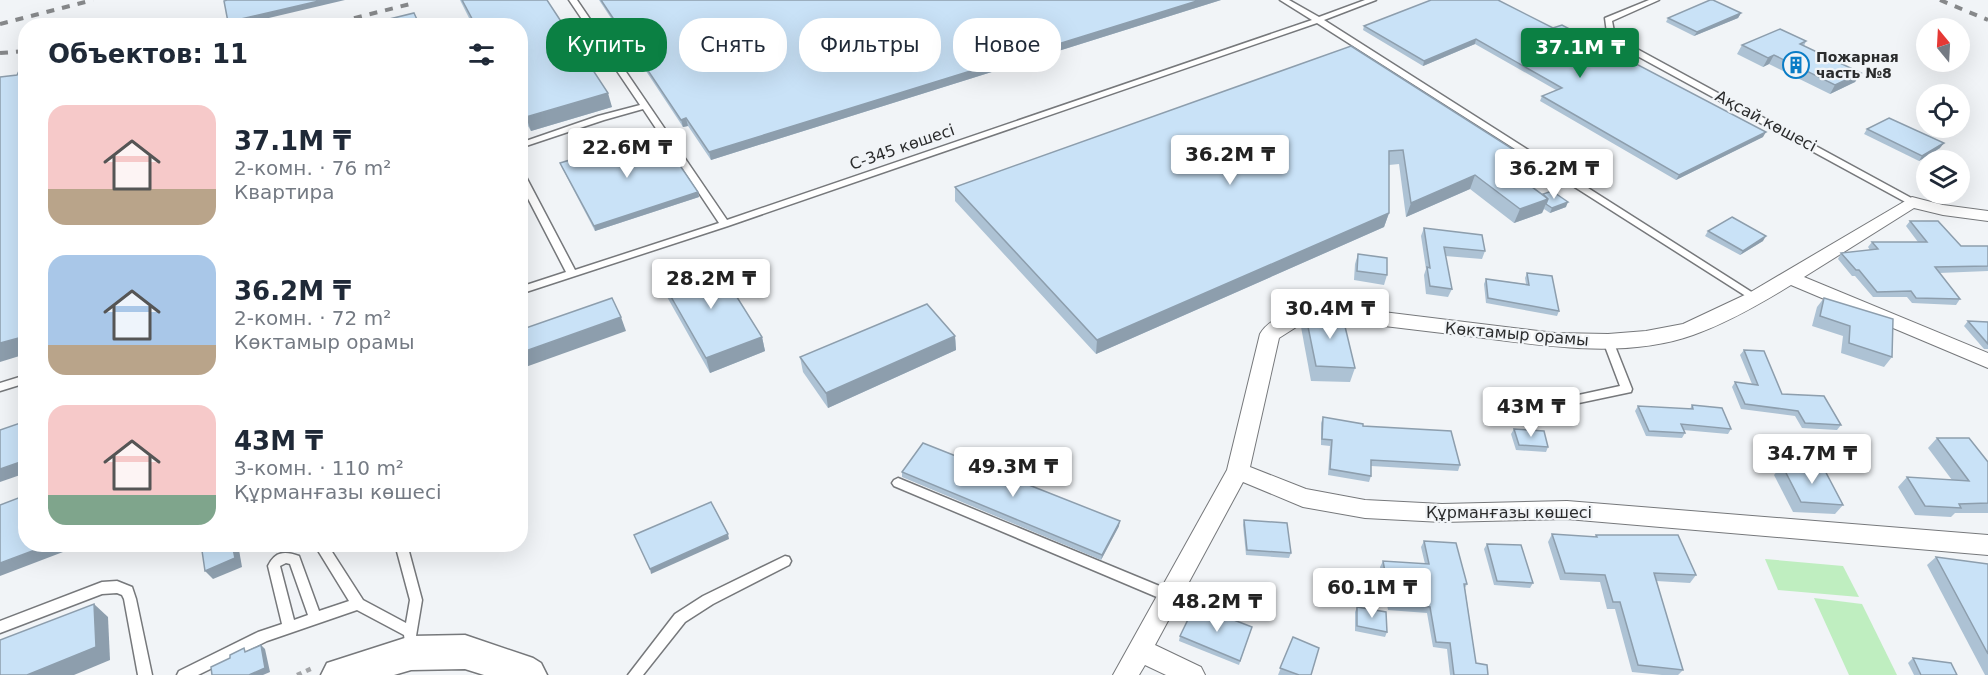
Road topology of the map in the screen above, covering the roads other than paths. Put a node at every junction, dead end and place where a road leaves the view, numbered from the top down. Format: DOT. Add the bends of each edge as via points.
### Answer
graph roads {
  1 [pos="573,0"];
  2 [pos="1284,0"];
  3 [pos="1372,0"];
  4 [pos="1655,0"];
  5 [pos="1318,20"];
  6 [pos="645,106"];
  7 [pos="528,143"];
  8 [pos="528,189"];
  9 [pos="1912,202"];
  10 [pos="1988,216"];
  11 [pos="725,224"];
  12 [pos="572,274"];
  13 [pos="1788,277"];
  14 [pos="528,288"];
  15 [pos="1756,298"];
  16 [pos="1608,341"];
  17 [pos="1988,361"];
  18 [pos="18,381"];
  19 [pos="0,387"];
  20 [pos="1560,403"];
  21 [pos="1238,471"];
  22 [pos="898,483"];
  23 [pos="1988,545"];
  24 [pos="325,552"];
  25 [pos="404,552"];
  26 [pos="785,561"];
  27 [pos="1169,596"];
  28 [pos="358,604"];
  29 [pos="315,616"];
  30 [pos="289,626"];
  31 [pos="0,627"];
  32 [pos="410,642"];
  33 [pos="1140,650"];
  34 [pos="145,675"];
  35 [pos="184,675"];
  36 [pos="340,675"];
  37 [pos="528,675"];
  38 [pos="635,675"];
  39 [pos="1126,675"];
  40 [pos="1192,675"];
  1 -- 6 [label="lane"];
  2 -- 5 [label="lane"];
  3 -- 5 [label="lane, С-345 көшесі"];
  4 -- 9 [label="lane, Ақсай көшесі" via="1608,20 1611,38"];
  5 -- 11 [label="lane, С-345 көшесі"];
  5 -- 15 [label="lane"];
  6 -- 7 [label="lane"];
  6 -- 11 [label="lane"];
  8 -- 12 [label="lane"];
  9 -- 10 [label="street, Ақсай көшесі"];
  9 -- 13 [label="street, Көктамыр орамы"];
  11 -- 12 [label="lane, С-345 көшесі"];
  12 -- 14 [label="lane, С-345 көшесі"];
  13 -- 15 [label="street, Көктамыр орамы"];
  13 -- 17 [label="street"];
  15 -- 16 [label="street, Көктамыр орамы" via="1687,330"];
  16 -- 20 [label="lane" via="1627,389"];
  16 -- 21 [label="street, Көктамыр орамы" via="1555,340 1326,312 1296,318 1270,334"];
  18 -- 19 [label="lane"];
  21 -- 23 [label="street, Құрманғазы көшесі" via="1304,498 1365,509 1442,513 1567,510"];
  21 -- 27 [label="street"];
  22 -- 27 [label="lane"];
  24 -- 28 [label="lane"];
  25 -- 32 [label="lane" via="417,600"];
  26 -- 38 [label="lane" via="680,618"];
  27 -- 33 [label="street"];
  28 -- 29 [label="lane"];
  28 -- 32 [label="lane"];
  29 -- 30 [label="lane"];
  29 -- 30 [label="lane" via="295,560 280,559 274,566"];
  30 -- 35 [label="lane"];
  31 -- 34 [label="lane" via="102,588 117,587 127,591 130,599"];
  32 -- 36 [label="main road"];
  32 -- 37 [label="main road" via="465,652"];
  33 -- 39 [label="street"];
  33 -- 40 [label="street"];
}
